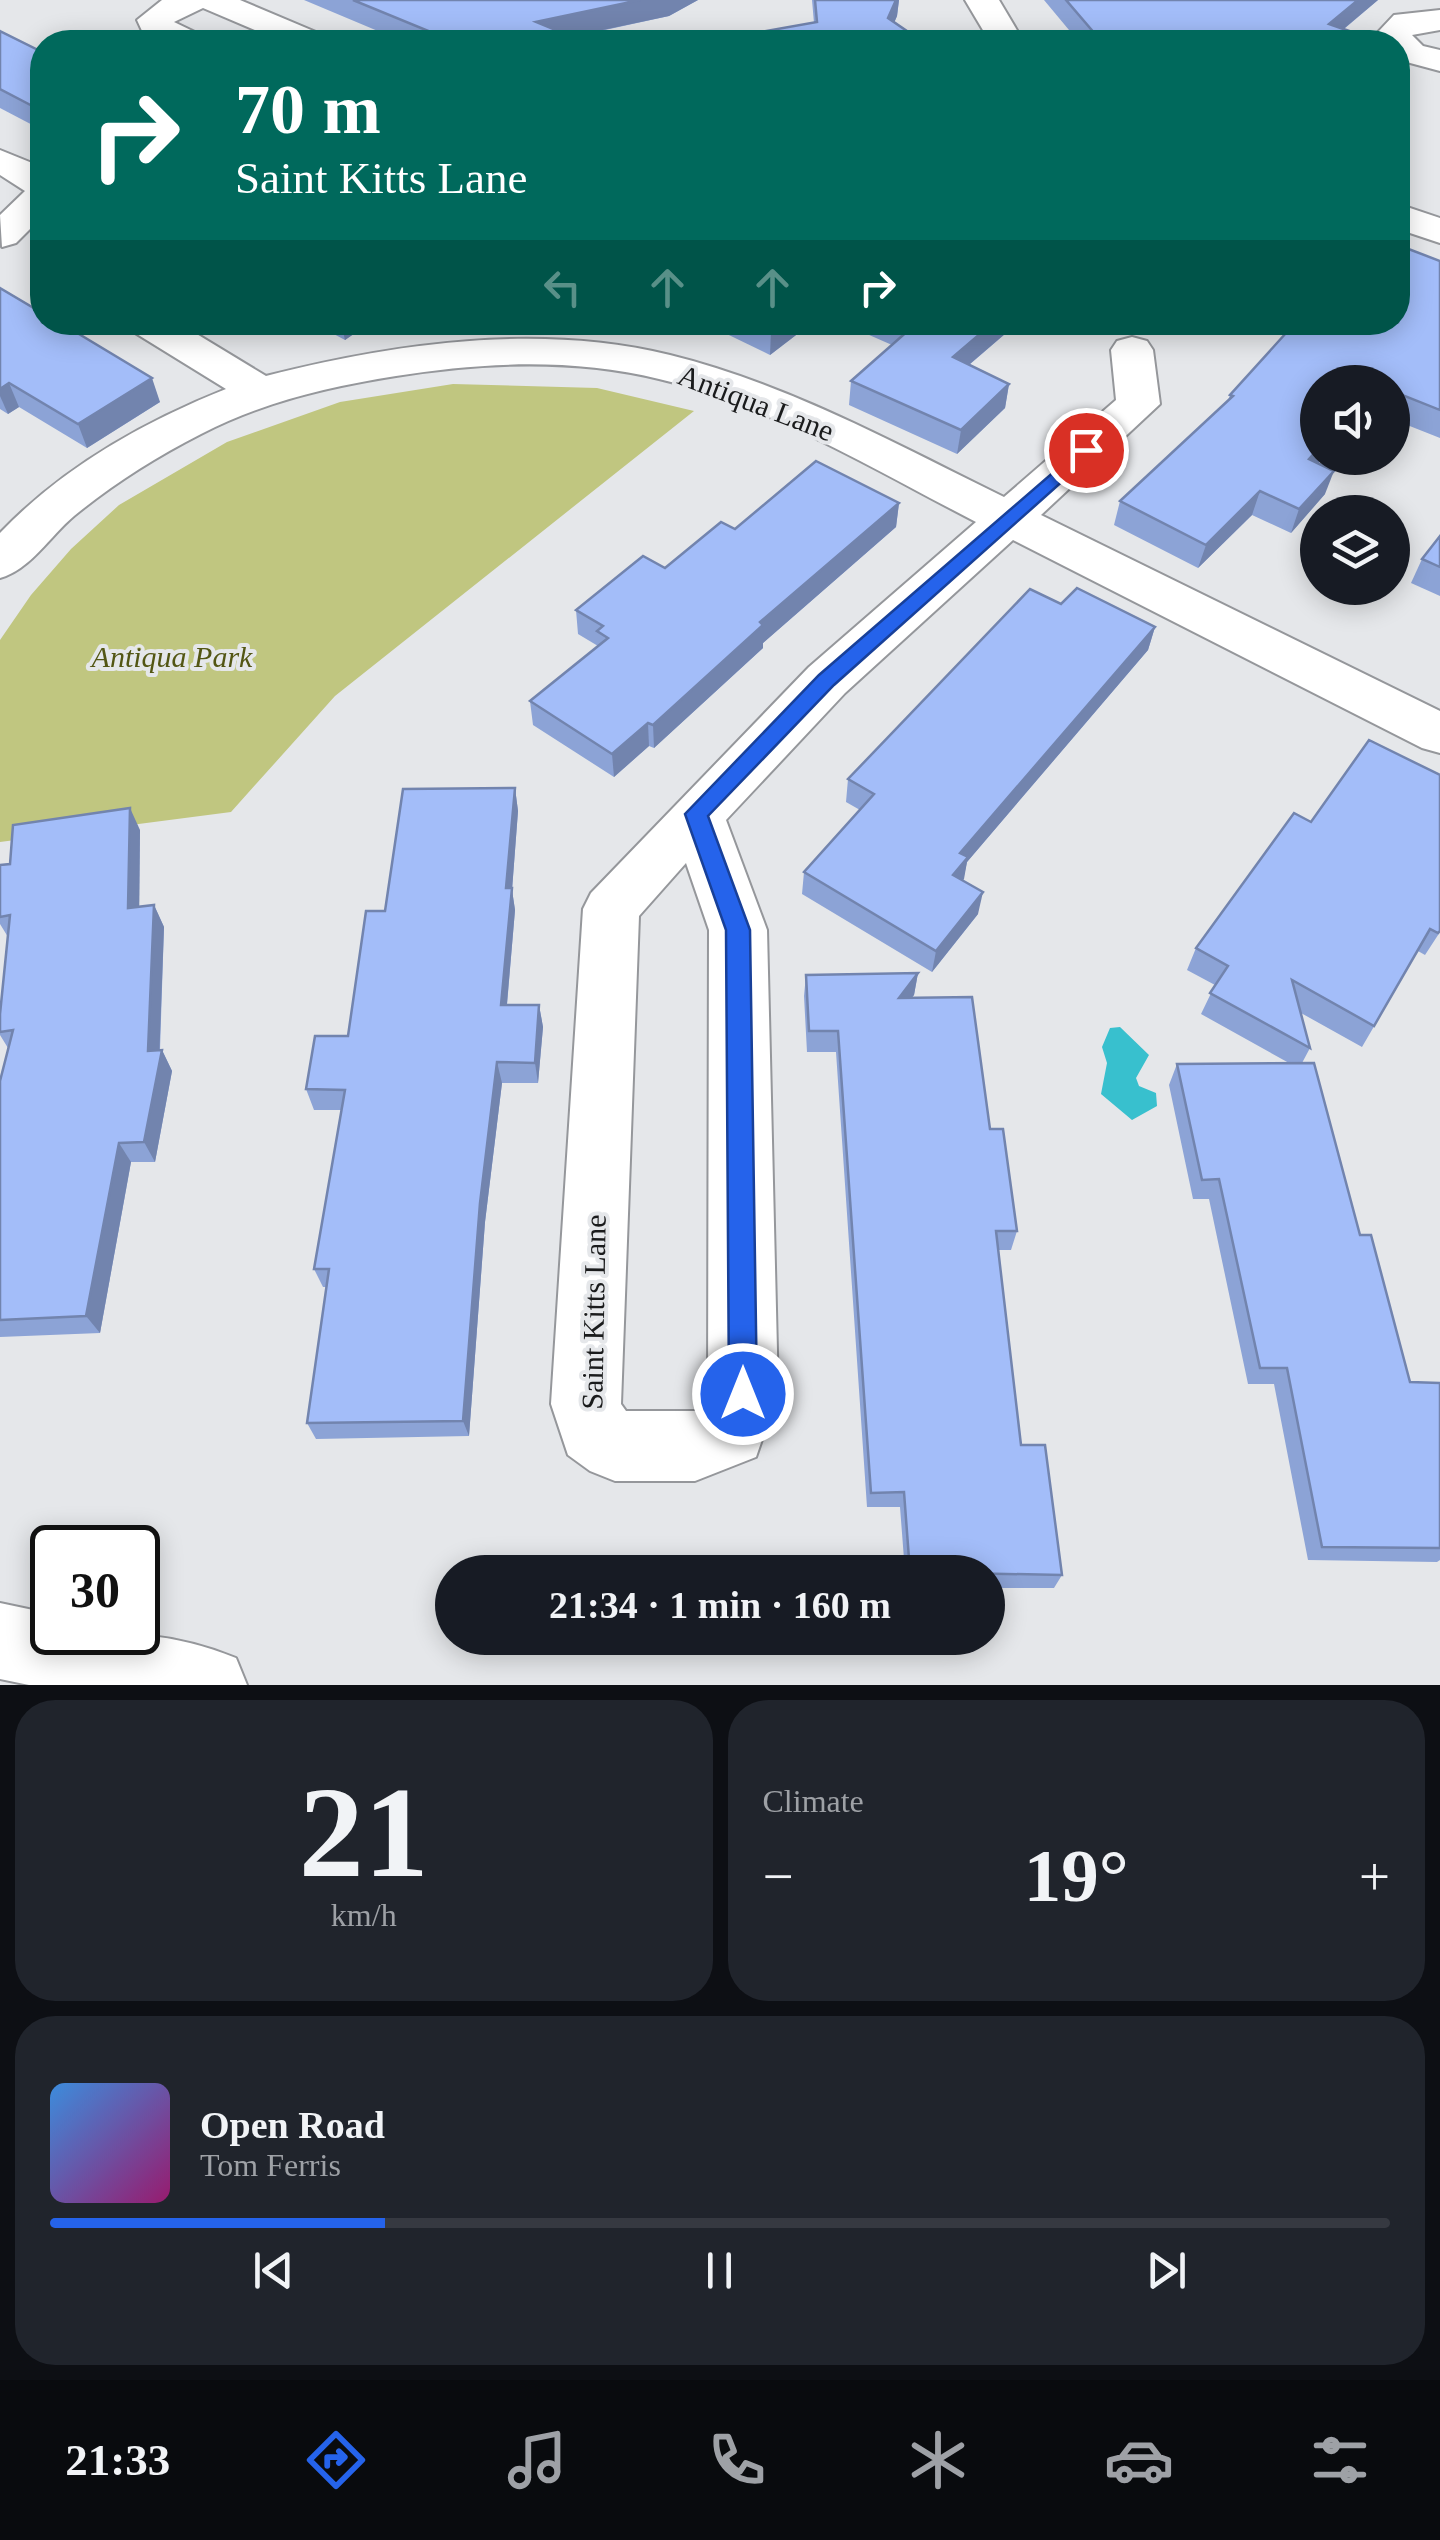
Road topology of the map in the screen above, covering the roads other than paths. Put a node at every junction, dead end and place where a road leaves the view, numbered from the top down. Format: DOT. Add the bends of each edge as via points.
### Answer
graph roads {
  1 [pos="195,0"];
  2 [pos="212,0"];
  3 [pos="982,0"];
  4 [pos="1440,20"];
  5 [pos="164,30"];
  6 [pos="283,30"];
  7 [pos="998,30"];
  8 [pos="1396,30"];
  9 [pos="1410,52"];
  10 [pos="1440,61"];
  11 [pos="0,160"];
  12 [pos="30,175"];
  13 [pos="30,212"];
  14 [pos="1410,220"];
  15 [pos="1440,230"];
  16 [pos="10,240"];
  17 [pos="169,335"];
  18 [pos="601,335"];
  19 [pos="1132,350"];
  20 [pos="574,354"];
  21 [pos="260,390"];
  22 [pos="1007,521"];
  23 [pos="0,562"];
  24 [pos="1440,734"];
  25 [pos="696,814"];
  26 [pos="0,1640"];
  27 [pos="208,1685"];
  1 -- 5 [label="street" via="154,20"];
  2 -- 6 [label="street"];
  3 -- 7 [label="street"];
  4 -- 8 [label="street" via="1406,22"];
  9 -- 10 [label="street"];
  11 -- 12 [label="street"];
  13 -- 16 [label="street"];
  14 -- 15 [label="street"];
  17 -- 21 [label="street"];
  18 -- 20 [label="street"];
  19 -- 22 [label="street, Saint Kitts Lane" via="1138,404"];
  20 -- 21 [label="street, Antiqua Lane" via="442,356"];
  20 -- 22 [label="street, Antiqua Lane" via="662,366 713,382 814,422"];
  21 -- 23 [label="street, Antiqua Lane" via="125,458 53,509"];
  22 -- 24 [label="street, Antiqua Lane"];
  22 -- 25 [label="street, Saint Kitts Lane" via="827,680"];
  25 -- 25 [label="street, Saint Kitts Lane" via="611,909 586,1404 594,1430 615,1446 695,1446 731,1432 743,1394 738,930"];
  26 -- 27 [label="street"];
}
